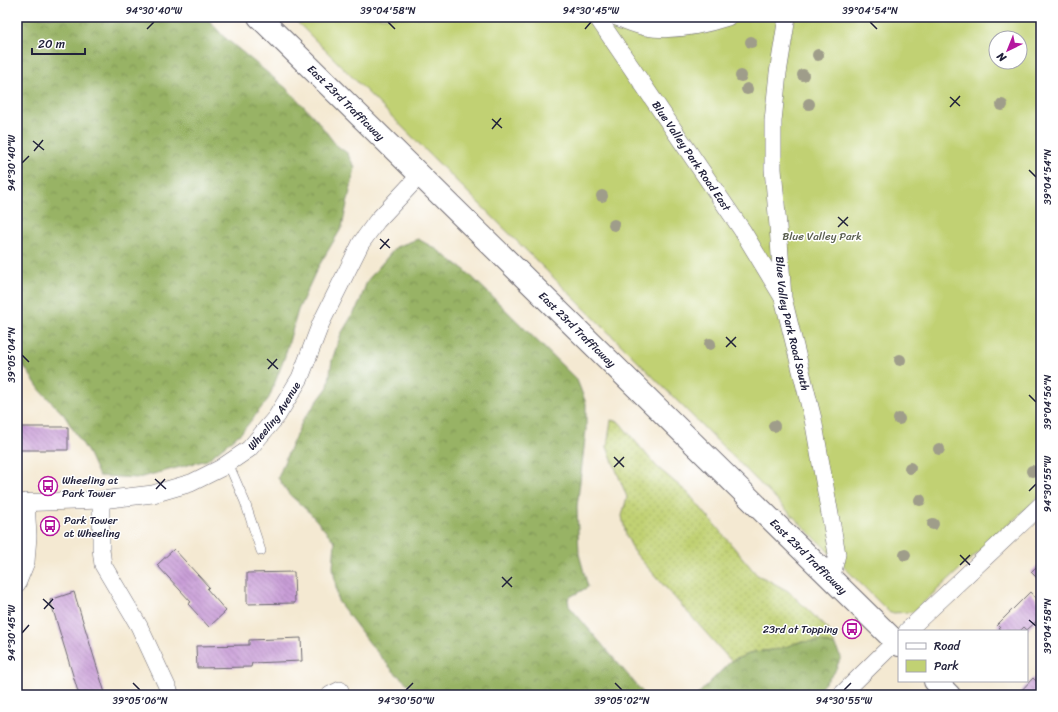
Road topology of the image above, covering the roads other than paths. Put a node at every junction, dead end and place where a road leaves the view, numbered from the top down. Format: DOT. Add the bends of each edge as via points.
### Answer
graph roads {
  1 [pos="259,17"];
  2 [pos="597,17"];
  3 [pos="616,17"];
  4 [pos="728,17"];
  5 [pos="787,17"];
  6 [pos="420,175"];
  7 [pos="783,298"];
  8 [pos="228,463"];
  9 [pos="101,500"];
  10 [pos="22,502"];
  11 [pos="1041,505"];
  12 [pos="260,551"];
  13 [pos="831,580"];
  14 [pos="17,584"];
  15 [pos="909,630"];
  16 [pos="898,637"];
  17 [pos="898,641"];
  18 [pos="936,682"];
  19 [pos="171,695"];
  20 [pos="841,695"];
  21 [pos="949,695"];
  1 -- 6 [label="main road, East 23rd Trafficway"];
  2 -- 7 [label="street, Blue Valley Park Road East" via="742,230"];
  3 -- 4 [label="street" via="645,26 674,29 709,24"];
  5 -- 7 [label="street, Blue Valley Park Road South" via="772,122"];
  6 -- 8 [label="street, Wheeling Avenue" via="377,221 361,243 322,322 300,378 277,416 249,449"];
  6 -- 13 [label="main road, East 23rd Trafficway"];
  7 -- 13 [label="street, Blue Valley Park Road South" via="813,419 837,554"];
  8 -- 9 [label="street, Wheeling Avenue" via="191,483 154,494"];
  8 -- 12 [label="lane" via="245,502"];
  9 -- 10 [label="street, Wheeling Avenue"];
  9 -- 19 [label="street" via="103,565 139,626"];
  10 -- 14 [label="street" via="28,536 26,562"];
  11 -- 15 [label="street"];
  13 -- 16 [label="main road, East 23rd Trafficway"];
  17 -- 20 [label="street"];
  18 -- 21 [label="main road"];
}
